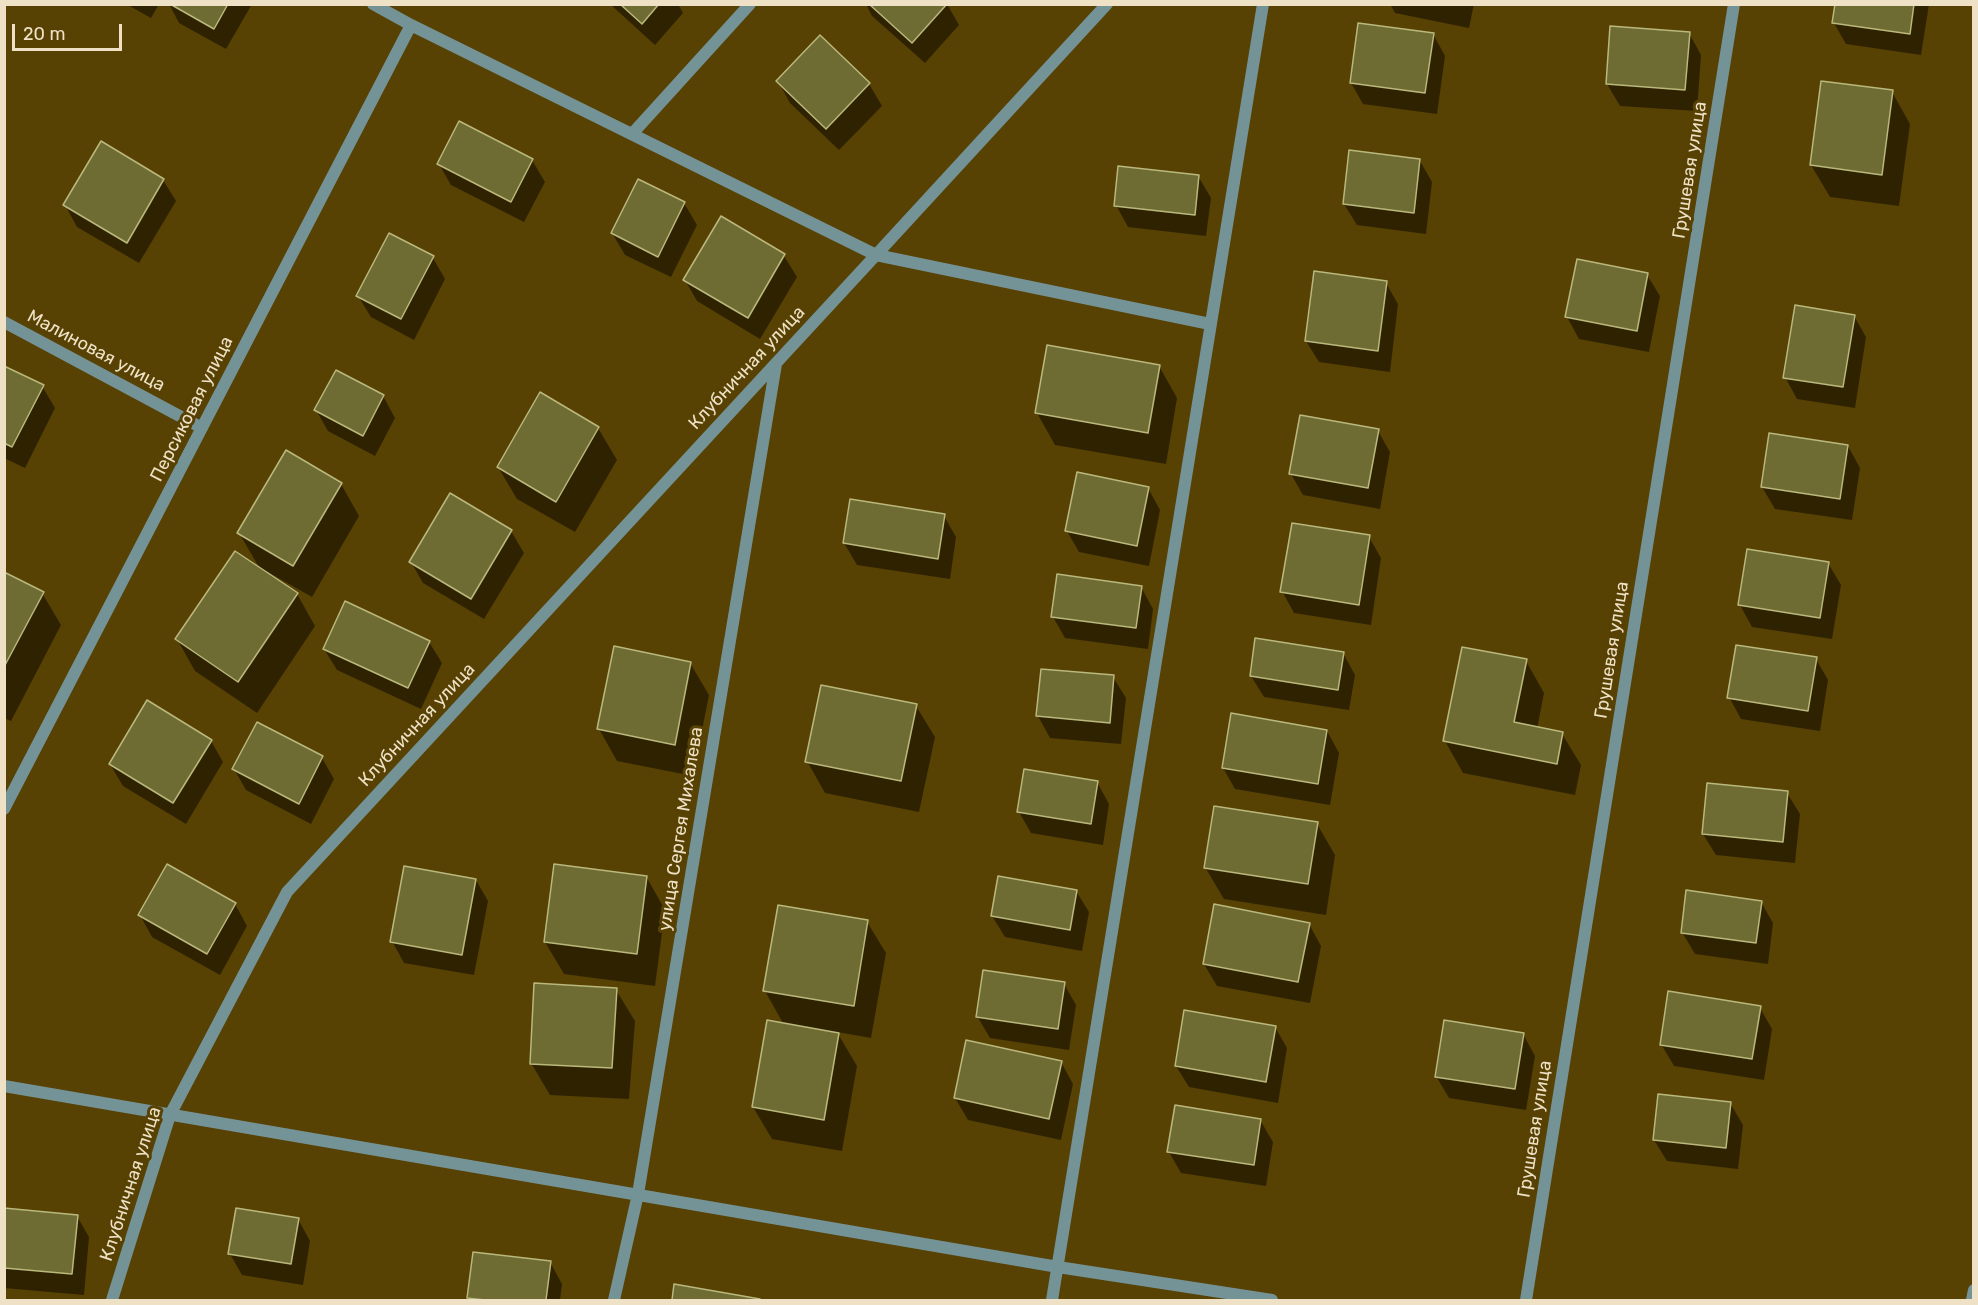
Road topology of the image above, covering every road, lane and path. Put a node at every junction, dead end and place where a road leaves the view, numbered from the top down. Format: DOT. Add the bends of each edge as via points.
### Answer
graph roads {
  1 [pos="373,4"];
  2 [pos="750,4"];
  3 [pos="1107,4"];
  4 [pos="1263,4"];
  5 [pos="1734,4"];
  6 [pos="411,25"];
  7 [pos="632,134"];
  8 [pos="876,255"];
  9 [pos="4,322"];
  10 [pos="1210,324"];
  11 [pos="777,362"];
  12 [pos="202,428"];
  13 [pos="5,809"];
  14 [pos="4,1086"];
  15 [pos="170,1115"];
  16 [pos="638,1194"];
  17 [pos="1058,1267"];
  18 [pos="1974,1290"];
  19 [pos="112,1300"];
  20 [pos="614,1300"];
  21 [pos="1052,1300"];
  22 [pos="1272,1300"];
  23 [pos="1526,1300"];
  24 [pos="1972,1300"];
  1 -- 6 [label="street"];
  2 -- 7 [label="street"];
  3 -- 8 [label="street, Клубничная улица"];
  4 -- 10 [label="street"];
  5 -- 23 [label="street, Грушевая улица"];
  6 -- 7 [label="street"];
  6 -- 12 [label="street, Персиковая улица"];
  7 -- 8 [label="street"];
  8 -- 10 [label="street"];
  8 -- 11 [label="street, Клубничная улица"];
  9 -- 12 [label="street, Малиновая улица"];
  10 -- 17 [label="street"];
  11 -- 15 [label="street, Клубничная улица" via="287,892"];
  11 -- 16 [label="street, улица Сергея Михалева"];
  12 -- 13 [label="street, Персиковая улица"];
  14 -- 15 [label="street"];
  15 -- 16 [label="street"];
  15 -- 19 [label="street, Клубничная улица"];
  16 -- 17 [label="street"];
  16 -- 20 [label="street, улица Сергея Михалева"];
  17 -- 21 [label="street"];
  17 -- 22 [label="street"];
  18 -- 24 [label="street"];
}
